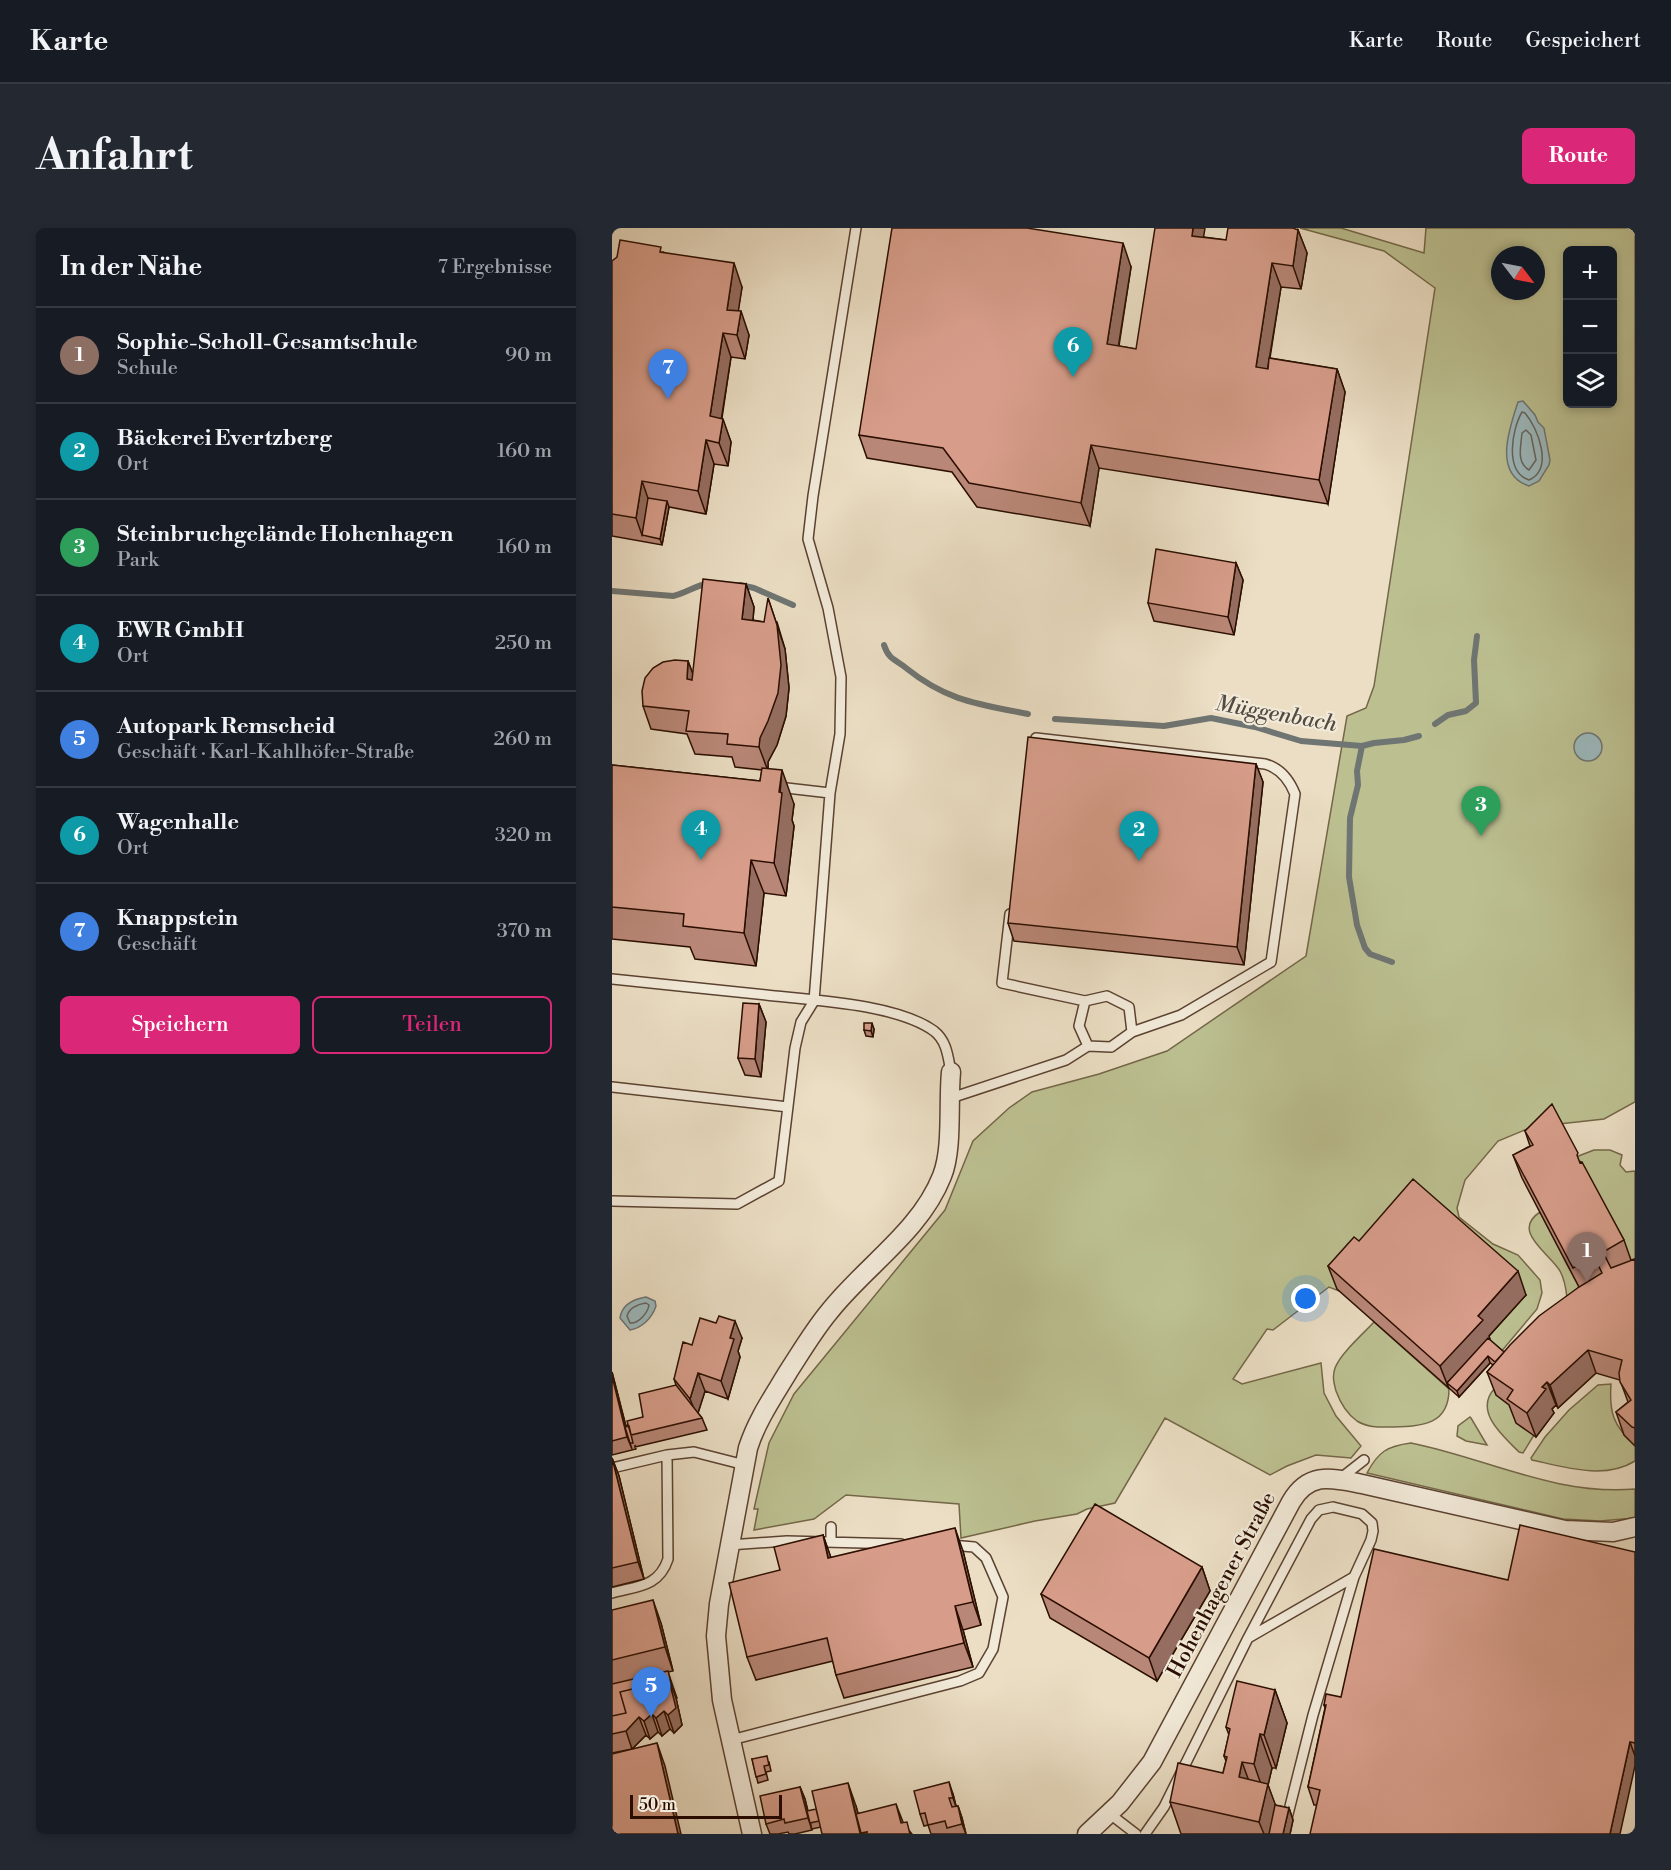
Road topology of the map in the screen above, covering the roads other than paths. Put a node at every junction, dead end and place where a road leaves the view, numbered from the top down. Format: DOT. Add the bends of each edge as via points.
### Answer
graph roads {
  1 [pos="856,228"];
  2 [pos="1028,749"];
  3 [pos="770,786"];
  4 [pos="830,793"];
  5 [pos="1011,901"];
  6 [pos="612,979"];
  7 [pos="814,1001"];
  8 [pos="1085,1001"];
  9 [pos="1132,1032"];
  10 [pos="1088,1046"];
  11 [pos="951,1072"];
  12 [pos="612,1087"];
  13 [pos="948,1099"];
  14 [pos="788,1107"];
  15 [pos="612,1201"];
  16 [pos="667,1455"];
  17 [pos="1364,1460"];
  18 [pos="745,1465"];
  19 [pos="612,1468"];
  20 [pos="1339,1480"];
  21 [pos="831,1527"];
  22 [pos="1635,1527"];
  23 [pos="831,1542"];
  24 [pos="911,1544"];
  25 [pos="729,1545"];
  26 [pos="945,1545"];
  27 [pos="1354,1577"];
  28 [pos="612,1593"];
  29 [pos="1248,1638"];
  30 [pos="730,1740"];
  31 [pos="1110,1814"];
  32 [pos="752,1834"];
  33 [pos="1087,1834"];
  34 [pos="1136,1834"];
  35 [pos="1145,1834"];
  36 [pos="1283,1834"];
  1 -- 4 [label="lane" via="808,539 828,608 841,677 840,734"];
  2 -- 9 [label="lane" via="1029,737 1265,764 1275,767 1290,783 1294,794 1271,962 1181,1015"];
  3 -- 4 [label="lane"];
  4 -- 7 [label="lane"];
  5 -- 8 [label="lane" via="1002,983"];
  6 -- 7 [label="lane"];
  7 -- 11 [label="lane" via="887,1011 925,1026 944,1042"];
  7 -- 14 [label="lane" via="801,1022"];
  8 -- 9 [label="lane" via="1107,996 1129,1007"];
  8 -- 10 [label="lane" via="1079,1026"];
  9 -- 10 [label="lane" via="1111,1047"];
  10 -- 13 [label="lane" via="1066,1060"];
  11 -- 13 [label="street"];
  12 -- 14 [label="lane"];
  13 -- 18 [label="street" via="948,1148 943,1174 930,1201 829,1311 756,1425"];
  14 -- 15 [label="lane" via="779,1181 737,1204"];
  16 -- 18 [label="lane" via="694,1452"];
  16 -- 19 [label="lane"];
  16 -- 28 [label="lane" via="668,1559 664,1572 654,1582"];
  17 -- 20 [label="lane"];
  18 -- 25 [label="street"];
  20 -- 22 [label="street, Hohenhagener Straße" via="1565,1530 1613,1532"];
  20 -- 31 [label="street, Hohenhagener Straße" via="1310,1481 1296,1493 1152,1762"];
  21 -- 23 [label="lane"];
  23 -- 24 [label="lane"];
  23 -- 25 [label="lane"];
  25 -- 30 [label="street" via="716,1636"];
  26 -- 30 [label="lane" via="974,1547 986,1558 1003,1597 993,1649 979,1672 960,1681"];
  27 -- 29 [label="lane"];
  27 -- 29 [label="lane" via="1371,1540 1372,1523 1362,1514 1333,1507 1319,1510"];
  27 -- 36 [label="lane"];
  29 -- 35 [label="lane" via="1164,1808"];
  30 -- 32 [label="street"];
  31 -- 33 [label="street, Hohenhagener Straße"];
  31 -- 34 [label="lane"];
}
